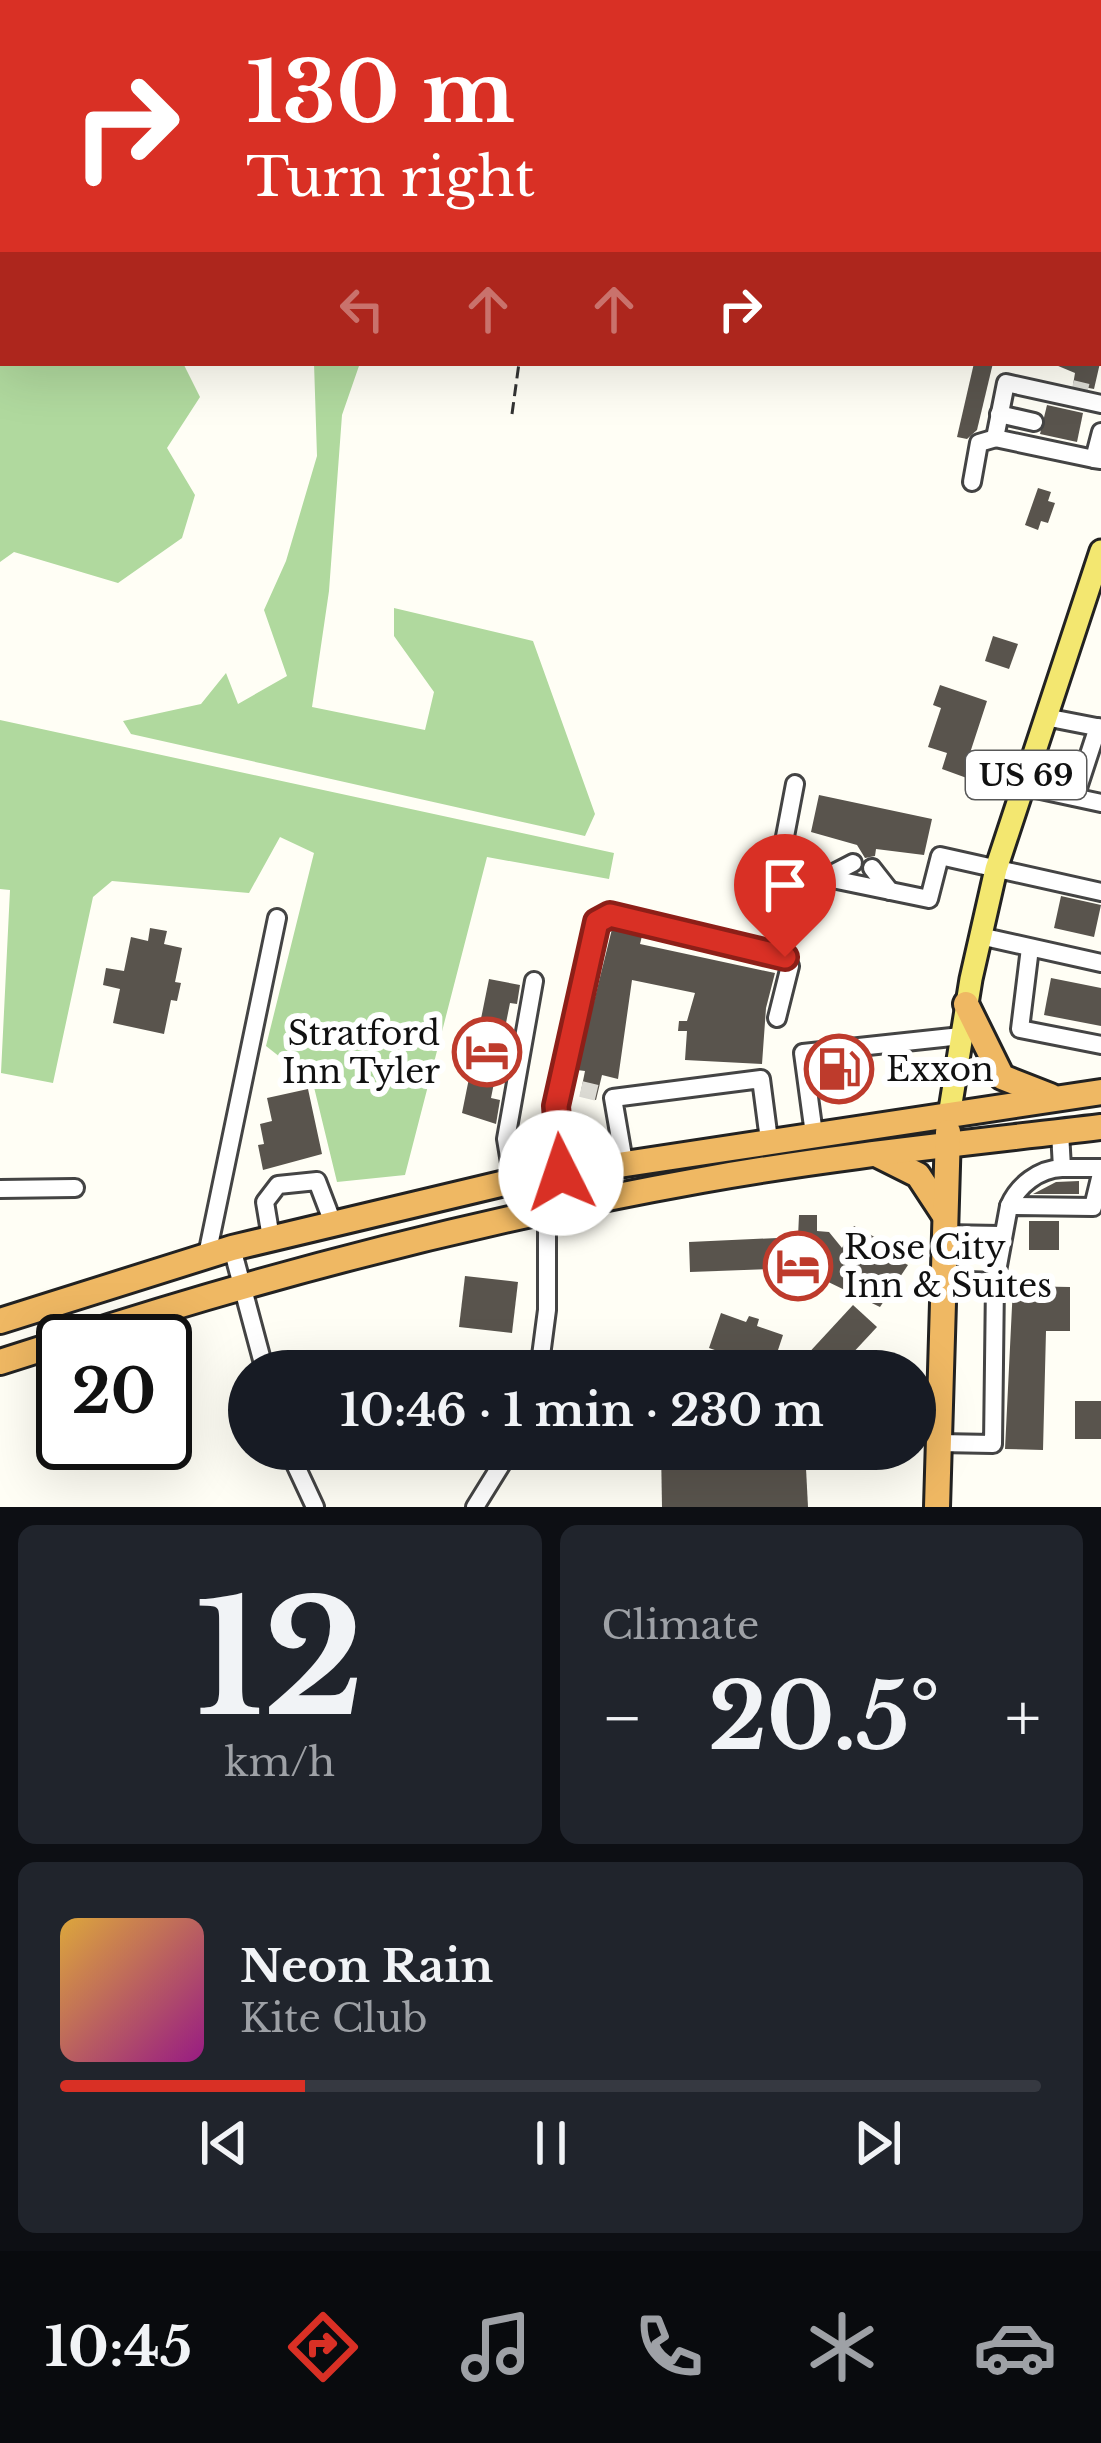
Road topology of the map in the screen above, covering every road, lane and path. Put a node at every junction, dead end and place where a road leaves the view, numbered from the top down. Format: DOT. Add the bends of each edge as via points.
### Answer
graph roads {
  1 [pos="519,366"];
  2 [pos="1098,400"];
  3 [pos="512,414"];
  4 [pos="999,414"];
  5 [pos="1034,422"];
  6 [pos="1101,433"];
  7 [pos="996,438"];
  8 [pos="1098,459"];
  9 [pos="972,482"];
  10 [pos="1101,550"];
  11 [pos="1045,717"];
  12 [pos="1099,728"];
  13 [pos="795,784"];
  14 [pos="1022,786"];
  15 [pos="1075,797"];
  16 [pos="1101,802"];
  17 [pos="997,869"];
  18 [pos="824,878"];
  19 [pos="890,891"];
  20 [pos="1101,892"];
  21 [pos="277,918"];
  22 [pos="980,936"];
  23 [pos="1030,948"];
  24 [pos="1101,963"];
  25 [pos="534,981"];
  26 [pos="966,1004"];
  27 [pos="777,1018"];
  28 [pos="961,1036"];
  29 [pos="1101,1046"];
  30 [pos="560,1088"];
  31 [pos="1101,1092"];
  32 [pos="598,1093"];
  33 [pos="1058,1098"];
  34 [pos="949,1116"];
  35 [pos="1101,1127"];
  36 [pos="1060,1132"];
  37 [pos="814,1134"];
  38 [pos="769,1140"];
  39 [pos="947,1146"];
  40 [pos="876,1154"];
  41 [pos="624,1162"];
  42 [pos="1062,1168"];
  43 [pos="1101,1171"];
  44 [pos="561,1173"];
  45 [pos="513,1181"];
  46 [pos="75,1188"];
  47 [pos="0,1189"];
  48 [pos="1009,1206"];
  49 [pos="547,1211"];
  50 [pos="334,1223"];
  51 [pos="943,1224"];
  52 [pos="1000,1235"];
  53 [pos="272,1238"];
  54 [pos="219,1252"];
  55 [pos="942,1280"];
  56 [pos="995,1282"];
  57 [pos="242,1284"];
  58 [pos="148,1314"];
  59 [pos="0,1321"];
  60 [pos="36,1350"];
  61 [pos="259,1350"];
  62 [pos="542,1350"];
  63 [pos="0,1362"];
  64 [pos="939,1443"];
  65 [pos="298,1470"];
  66 [pos="499,1470"];
  67 [pos="315,1507"];
  68 [pos="475,1507"];
  69 [pos="937,1507"];
  1 -- 3 [label="path"];
  2 -- 4 [label="street" via="1006,383"];
  4 -- 5 [label="street"];
  4 -- 7 [label="street"];
  6 -- 8 [label="street"];
  7 -- 8 [label="street"];
  7 -- 9 [label="street" via="979,443"];
  10 -- 11 [label="main road, US 69"];
  11 -- 12 [label="street"];
  11 -- 14 [label="main road, US 69"];
  12 -- 15 [label="street"];
  13 -- 18 [label="street" via="779,868"];
  14 -- 15 [label="street"];
  14 -- 17 [label="main road, US 69"];
  15 -- 16 [label="street"];
  17 -- 19 [label="street" via="940,856 929,899"];
  17 -- 20 [label="street"];
  17 -- 22 [label="main road, US 69"];
  18 -- 19 [label="street"];
  18 -- 19 [label="street" via="863,866"];
  21 -- 54 [label="street"];
  22 -- 23 [label="street"];
  22 -- 26 [label="main road, US 69"];
  23 -- 24 [label="street"];
  23 -- 29 [label="street" via="1020,1028"];
  25 -- 45 [label="street" via="506,1139"];
  26 -- 28 [label="main road, US 69"];
  26 -- 33 [label="highway" via="1002,1077"];
  27 -- 30 [label="street" via="790,966 785,957 610,915 597,922"];
  28 -- 34 [label="main road, US 69"];
  28 -- 37 [label="street" via="802,1053"];
  30 -- 32 [label="street"];
  30 -- 44 [label="street"];
  31 -- 33 [label="highway"];
  32 -- 38 [label="street" via="761,1079"];
  32 -- 41 [label="street"];
  33 -- 34 [label="highway"];
  34 -- 37 [label="highway"];
  34 -- 39 [label="highway, US 69"];
  35 -- 36 [label="highway"];
  36 -- 39 [label="highway"];
  36 -- 42 [label="street"];
  37 -- 38 [label="highway"];
  38 -- 41 [label="highway"];
  39 -- 40 [label="highway"];
  39 -- 51 [label="highway, US 69"];
  40 -- 49 [label="highway"];
  40 -- 51 [label="highway" via="919,1175"];
  41 -- 44 [label="highway"];
  42 -- 43 [label="street"];
  42 -- 48 [label="street" via="1047,1168"];
  43 -- 48 [label="street" via="1093,1207"];
  44 -- 45 [label="highway"];
  45 -- 50 [label="highway"];
  46 -- 47 [label="street"];
  48 -- 52 [label="street"];
  49 -- 57 [label="highway"];
  49 -- 62 [label="street"];
  50 -- 53 [label="highway"];
  50 -- 53 [label="street" via="317,1181 278,1185 266,1202"];
  51 -- 52 [label="street"];
  51 -- 55 [label="highway, US 69"];
  52 -- 56 [label="street"];
  53 -- 54 [label="highway"];
  54 -- 57 [label="street"];
  54 -- 59 [label="highway"];
  55 -- 56 [label="street"];
  55 -- 64 [label="highway, US 69"];
  56 -- 64 [label="street" via="993,1444"];
  57 -- 58 [label="highway"];
  57 -- 61 [label="street"];
  60 -- 63 [label="highway"];
  64 -- 69 [label="highway, US 69"];
  65 -- 67 [label="street"];
  66 -- 68 [label="street"];
}
